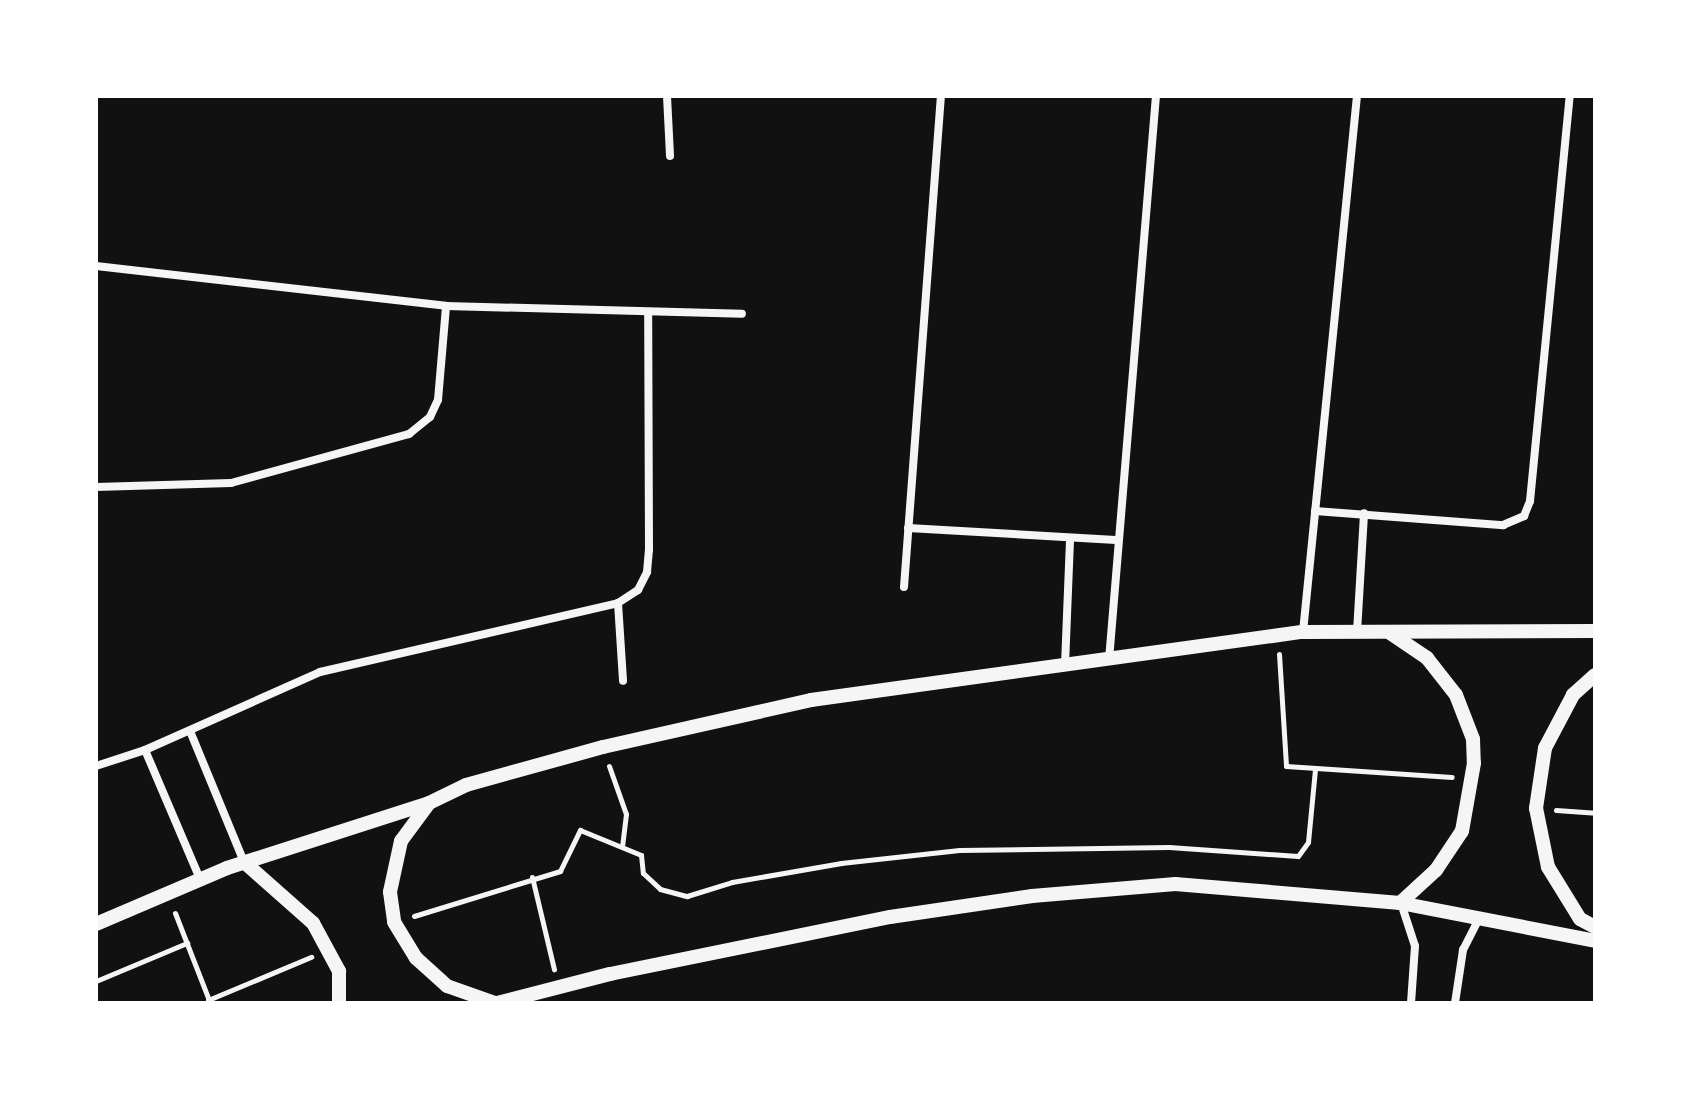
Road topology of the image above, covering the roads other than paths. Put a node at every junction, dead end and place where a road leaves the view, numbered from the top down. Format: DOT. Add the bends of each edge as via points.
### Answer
graph roads {
  1 [pos="667,96"];
  2 [pos="941,96"];
  3 [pos="1156,96"];
  4 [pos="1357,96"];
  5 [pos="1570,96"];
  6 [pos="670,156"];
  7 [pos="96,266"];
  8 [pos="446,306"];
  9 [pos="648,313"];
  10 [pos="742,314"];
  11 [pos="96,487"];
  12 [pos="1315,511"];
  13 [pos="1364,513"];
  14 [pos="908,528"];
  15 [pos="1070,538"];
  16 [pos="1116,540"];
  17 [pos="904,587"];
  18 [pos="618,603"];
  19 [pos="1595,631"];
  20 [pos="1303,632"];
  21 [pos="1357,632"];
  22 [pos="1388,632"];
  23 [pos="1109,661"];
  24 [pos="1065,665"];
  25 [pos="1595,675"];
  26 [pos="623,681"];
  27 [pos="190,731"];
  28 [pos="145,750"];
  29 [pos="96,766"];
  30 [pos="429,803"];
  31 [pos="244,862"];
  32 [pos="200,879"];
  33 [pos="1400,903"];
  34 [pos="1480,917"];
  35 [pos="96,924"];
  36 [pos="1595,927"];
  37 [pos="1595,941"];
  38 [pos="339,1003"];
  39 [pos="496,1003"];
  40 [pos="1411,1003"];
  41 [pos="1455,1003"];
  1 -- 6 [label="street"];
  2 -- 14 [label="street"];
  3 -- 16 [label="street"];
  4 -- 12 [label="street"];
  5 -- 13 [label="street" via="1530,501 1524,516 1503,525"];
  7 -- 8 [label="street"];
  8 -- 9 [label="street"];
  8 -- 11 [label="street" via="438,400 430,417 409,434 231,483"];
  9 -- 10 [label="street"];
  9 -- 18 [label="street" via="647,572 638,590"];
  12 -- 13 [label="street"];
  12 -- 20 [label="street"];
  13 -- 21 [label="street"];
  14 -- 15 [label="street"];
  14 -- 17 [label="street"];
  15 -- 16 [label="street"];
  15 -- 24 [label="street"];
  16 -- 23 [label="street"];
  18 -- 26 [label="street"];
  18 -- 27 [label="street" via="320,672"];
  19 -- 22 [label="street"];
  20 -- 21 [label="street"];
  20 -- 23 [label="street"];
  21 -- 22 [label="street"];
  22 -- 33 [label="street" via="1427,658 1456,695 1473,739 1474,778 1462,831 1436,870"];
  23 -- 24 [label="street"];
  24 -- 30 [label="street" via="811,700 603,747 466,785"];
  25 -- 36 [label="street" via="1573,695 1545,748 1536,808 1548,867 1580,919"];
  27 -- 28 [label="street"];
  27 -- 31 [label="street"];
  28 -- 29 [label="street"];
  28 -- 32 [label="street"];
  30 -- 31 [label="street"];
  30 -- 39 [label="street" via="401,841 390,892 394,922 416,958 447,986"];
  31 -- 32 [label="street"];
  31 -- 38 [label="street" via="299,908 330,948 339,971"];
  32 -- 35 [label="street"];
  33 -- 34 [label="street"];
  33 -- 39 [label="street" via="1175,884 1032,896 890,917"];
  33 -- 40 [label="street" via="1415,946"];
  34 -- 37 [label="street"];
  34 -- 41 [label="street" via="1463,950"];
}
